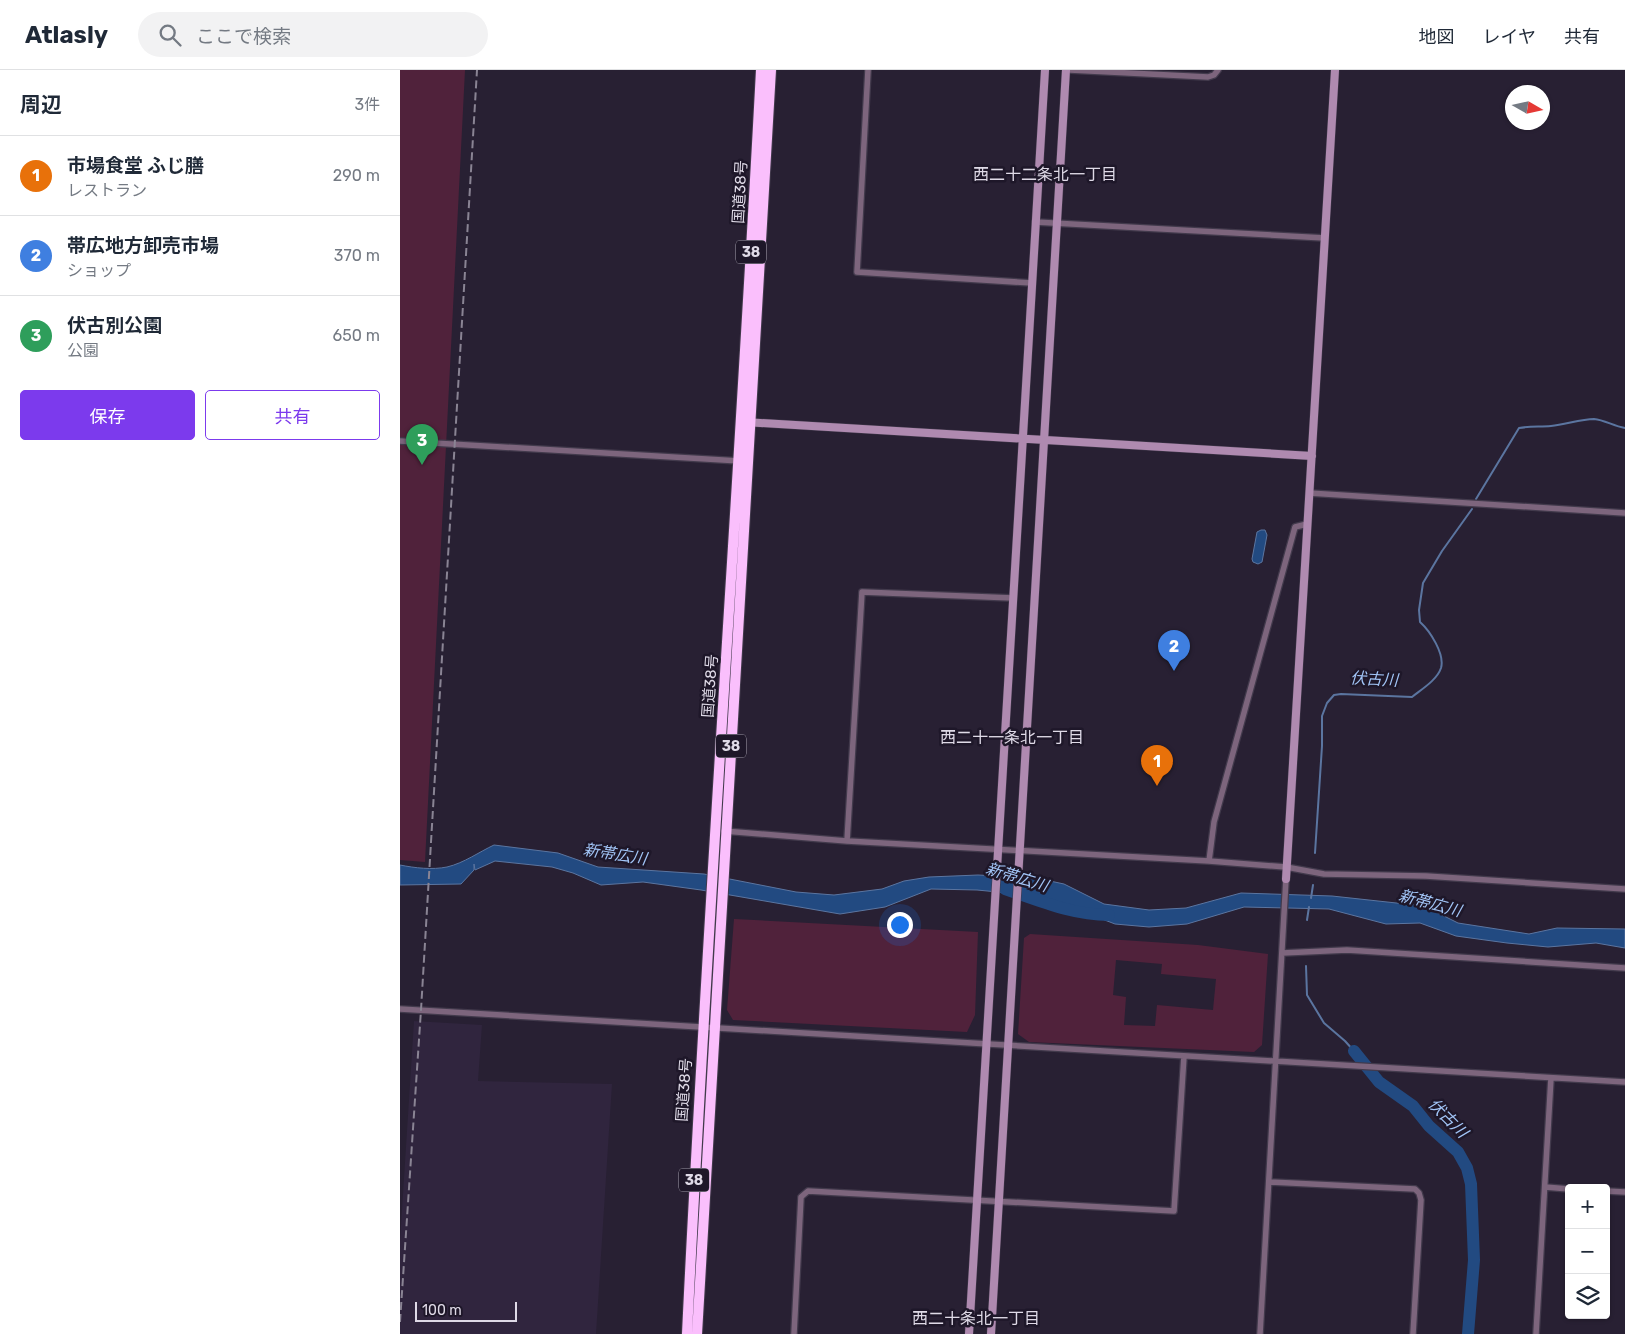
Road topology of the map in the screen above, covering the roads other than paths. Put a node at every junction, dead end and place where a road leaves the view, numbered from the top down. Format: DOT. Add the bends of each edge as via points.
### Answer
graph roads {
  1 [pos="761,70"];
  2 [pos="771,70"];
  3 [pos="868,70"];
  4 [pos="1045,70"];
  5 [pos="1068,70"];
  6 [pos="1218,70"];
  7 [pos="1335,70"];
  8 [pos="1035,222"];
  9 [pos="1057,223"];
  10 [pos="1325,238"];
  11 [pos="1032,282"];
  12 [pos="746,422"];
  13 [pos="1023,438"];
  14 [pos="400,440"];
  15 [pos="1045,440"];
  16 [pos="1312,456"];
  17 [pos="743,461"];
  18 [pos="1309,493"];
  19 [pos="1625,512"];
  20 [pos="1307,524"];
  21 [pos="1012,598"];
  22 [pos="721,831"];
  23 [pos="847,841"];
  24 [pos="998,849"];
  25 [pos="1020,850"];
  26 [pos="1209,861"];
  27 [pos="1286,867"];
  28 [pos="1286,879"];
  29 [pos="1625,889"];
  30 [pos="1282,953"];
  31 [pos="1625,968"];
  32 [pos="400,1009"];
  33 [pos="709,1027"];
  34 [pos="986,1044"];
  35 [pos="1008,1045"];
  36 [pos="1184,1056"];
  37 [pos="1276,1061"];
  38 [pos="1551,1078"];
  39 [pos="1625,1082"];
  40 [pos="1269,1182"];
  41 [pos="1545,1187"];
  42 [pos="1565,1189"];
  43 [pos="1610,1191"];
  44 [pos="1625,1192"];
  45 [pos="977,1201"];
  46 [pos="999,1202"];
  47 [pos="687,1334"];
  48 [pos="697,1334"];
  49 [pos="794,1334"];
  50 [pos="969,1334"];
  51 [pos="991,1334"];
  52 [pos="1260,1334"];
  53 [pos="1413,1334"];
  54 [pos="1536,1334"];
  1 -- 12 [label="highway, 国道38号 / 38"];
  2 -- 12 [label="highway, 国道38号 / 38"];
  3 -- 11 [label="street" via="857,272"];
  4 -- 8 [label="street"];
  5 -- 6 [label="street" via="1208,78"];
  5 -- 9 [label="street"];
  7 -- 10 [label="street"];
  8 -- 9 [label="street"];
  8 -- 11 [label="street"];
  9 -- 10 [label="street"];
  9 -- 15 [label="street"];
  10 -- 16 [label="street"];
  11 -- 13 [label="street"];
  12 -- 13 [label="street"];
  12 -- 17 [label="highway, 国道38号 / 38"];
  13 -- 15 [label="street"];
  13 -- 21 [label="street"];
  14 -- 17 [label="street"];
  15 -- 16 [label="street"];
  15 -- 25 [label="street"];
  16 -- 18 [label="street"];
  17 -- 22 [label="highway, 国道38号 / 38"];
  18 -- 19 [label="street"];
  18 -- 20 [label="street"];
  20 -- 26 [label="street" via="1295,527 1214,822"];
  20 -- 27 [label="street"];
  21 -- 23 [label="street" via="862,592"];
  21 -- 24 [label="street"];
  22 -- 23 [label="street"];
  22 -- 33 [label="highway, 国道38号 / 38"];
  23 -- 24 [label="street"];
  24 -- 25 [label="street"];
  24 -- 34 [label="street"];
  25 -- 26 [label="street"];
  25 -- 35 [label="street"];
  26 -- 27 [label="street"];
  27 -- 28 [label="street"];
  27 -- 29 [label="street" via="1324,874 1426,876"];
  28 -- 30 [label="street"];
  30 -- 31 [label="street" via="1347,950"];
  30 -- 37 [label="street"];
  32 -- 33 [label="street"];
  33 -- 34 [label="street"];
  33 -- 47 [label="highway, 国道38号 / 38" via="698,1094"];
  33 -- 48 [label="highway, 国道38号 / 38"];
  34 -- 35 [label="street"];
  34 -- 45 [label="street"];
  35 -- 36 [label="street"];
  35 -- 46 [label="street"];
  36 -- 37 [label="street"];
  36 -- 46 [label="street" via="1174,1211"];
  37 -- 38 [label="street"];
  37 -- 40 [label="street"];
  38 -- 39 [label="street"];
  38 -- 41 [label="street"];
  40 -- 52 [label="street"];
  40 -- 53 [label="street" via="1415,1189 1419,1193"];
  41 -- 42 [label="street"];
  41 -- 54 [label="street"];
  43 -- 44 [label="street"];
  45 -- 46 [label="street"];
  45 -- 49 [label="street" via="808,1191 801,1197"];
  45 -- 50 [label="street"];
  46 -- 51 [label="street"];
}
